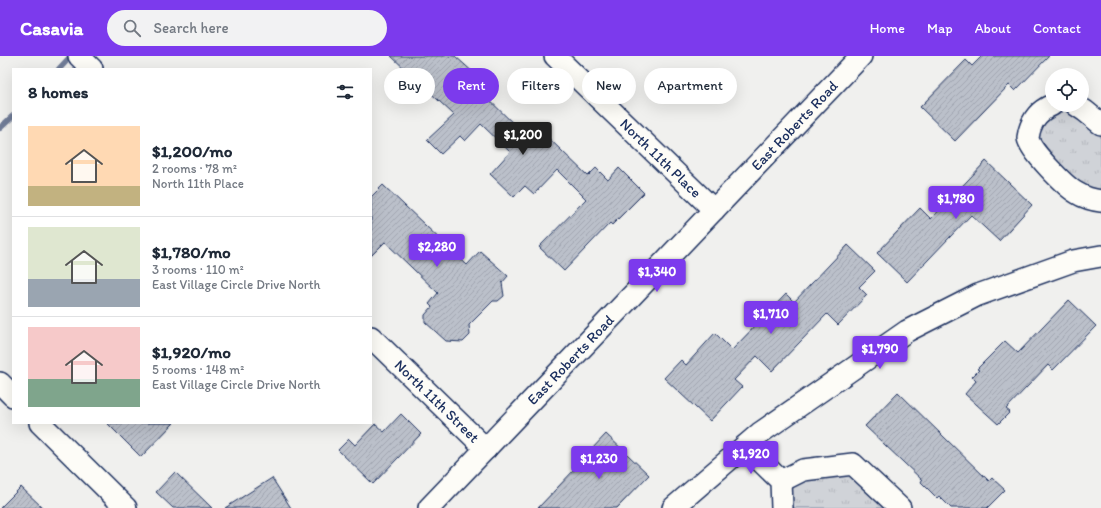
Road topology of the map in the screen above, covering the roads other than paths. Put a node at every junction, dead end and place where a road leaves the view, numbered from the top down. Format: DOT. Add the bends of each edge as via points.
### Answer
graph roads {
  1 [pos="79,56"];
  2 [pos="555,56"];
  3 [pos="861,56"];
  4 [pos="91,68"];
  5 [pos="1045,108"];
  6 [pos="1087,112"];
  7 [pos="1101,124"];
  8 [pos="1101,201"];
  9 [pos="714,210"];
  10 [pos="1101,256"];
  11 [pos="372,338"];
  12 [pos="0,384"];
  13 [pos="12,395"];
  14 [pos="41,424"];
  15 [pos="745,446"];
  16 [pos="486,449"];
  17 [pos="780,481"];
  18 [pos="126,508"];
  19 [pos="429,508"];
  20 [pos="674,508"];
  21 [pos="782,508"];
  22 [pos="900,508"];
  1 -- 4 [label="street"];
  2 -- 9 [label="street, North 11th Place"];
  3 -- 9 [label="street, East Roberts Road"];
  5 -- 8 [label="street" via="1032,122 1028,138 1035,152 1076,193 1091,200"];
  6 -- 7 [label="street"];
  9 -- 16 [label="street, East Roberts Road"];
  10 -- 15 [label="street" via="1073,261 978,295 907,331"];
  11 -- 16 [label="street, North 11th Street"];
  12 -- 13 [label="street"];
  14 -- 18 [label="street"];
  15 -- 17 [label="street"];
  15 -- 20 [label="street"];
  16 -- 19 [label="street, East Roberts Road"];
  17 -- 21 [label="street"];
  17 -- 22 [label="street" via="803,470 853,464"];
}
